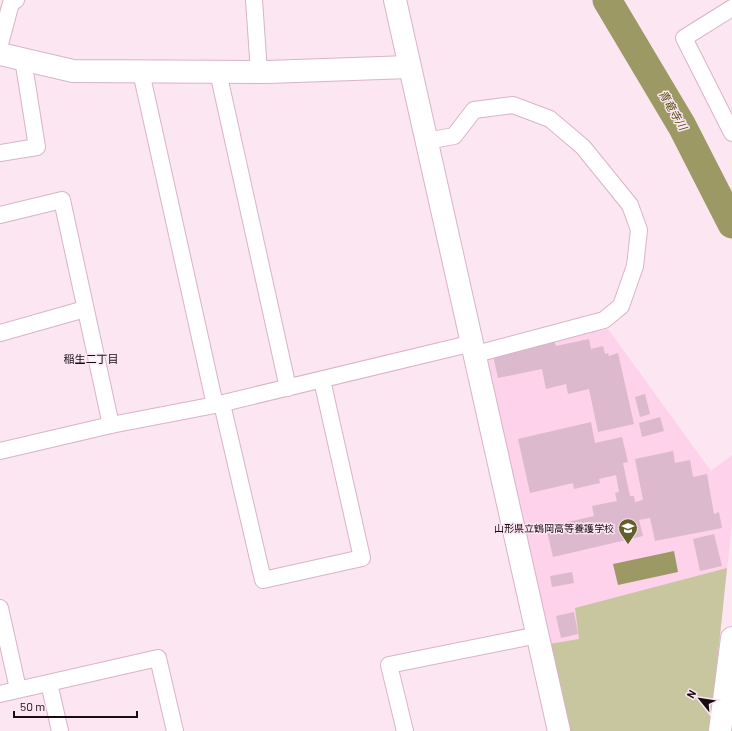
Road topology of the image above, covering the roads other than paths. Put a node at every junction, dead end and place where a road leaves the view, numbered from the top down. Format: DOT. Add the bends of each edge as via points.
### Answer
graph roads {
  1 [pos="16,0"];
  2 [pos="254,0"];
  3 [pos="395,0"];
  4 [pos="732,8"];
  5 [pos="0,44"];
  6 [pos="0,54"];
  7 [pos="23,60"];
  8 [pos="409,67"];
  9 [pos="141,72"];
  10 [pos="218,72"];
  11 [pos="259,72"];
  12 [pos="732,133"];
  13 [pos="426,141"];
  14 [pos="0,153"];
  15 [pos="0,215"];
  16 [pos="84,309"];
  17 [pos="0,333"];
  18 [pos="474,349"];
  19 [pos="322,380"];
  20 [pos="288,388"];
  21 [pos="219,405"];
  22 [pos="111,425"];
  23 [pos="0,451"];
  24 [pos="0,608"];
  25 [pos="538,635"];
  26 [pos="732,638"];
  27 [pos="49,683"];
  28 [pos="18,689"];
  29 [pos="0,694"];
  30 [pos="60,731"];
  31 [pos="175,731"];
  32 [pos="405,731"];
  33 [pos="559,731"];
  34 [pos="720,731"];
  1 -- 5 [label="street" via="11,3"];
  2 -- 11 [label="street"];
  3 -- 8 [label="street"];
  4 -- 12 [label="street" via="684,38"];
  6 -- 7 [label="street"];
  7 -- 9 [label="street" via="73,71"];
  7 -- 14 [label="street" via="37,147"];
  8 -- 11 [label="street"];
  8 -- 13 [label="street"];
  9 -- 10 [label="street"];
  9 -- 21 [label="street"];
  10 -- 11 [label="street"];
  10 -- 20 [label="street"];
  13 -- 18 [label="street"];
  13 -- 18 [label="street" via="454,136 474,110 513,105 550,119 583,147 630,205 639,230 636,266 621,306 604,320"];
  15 -- 16 [label="street" via="62,200"];
  16 -- 17 [label="street"];
  16 -- 22 [label="street"];
  18 -- 19 [label="street"];
  18 -- 25 [label="street"];
  19 -- 20 [label="street"];
  19 -- 21 [label="street" via="362,558 263,580"];
  20 -- 21 [label="street"];
  21 -- 22 [label="street"];
  22 -- 23 [label="street"];
  24 -- 28 [label="street"];
  25 -- 32 [label="street" via="389,665"];
  25 -- 33 [label="street"];
  26 -- 34 [label="street"];
  27 -- 28 [label="street"];
  27 -- 30 [label="street"];
  27 -- 31 [label="street" via="158,658"];
  28 -- 29 [label="street"];
}
